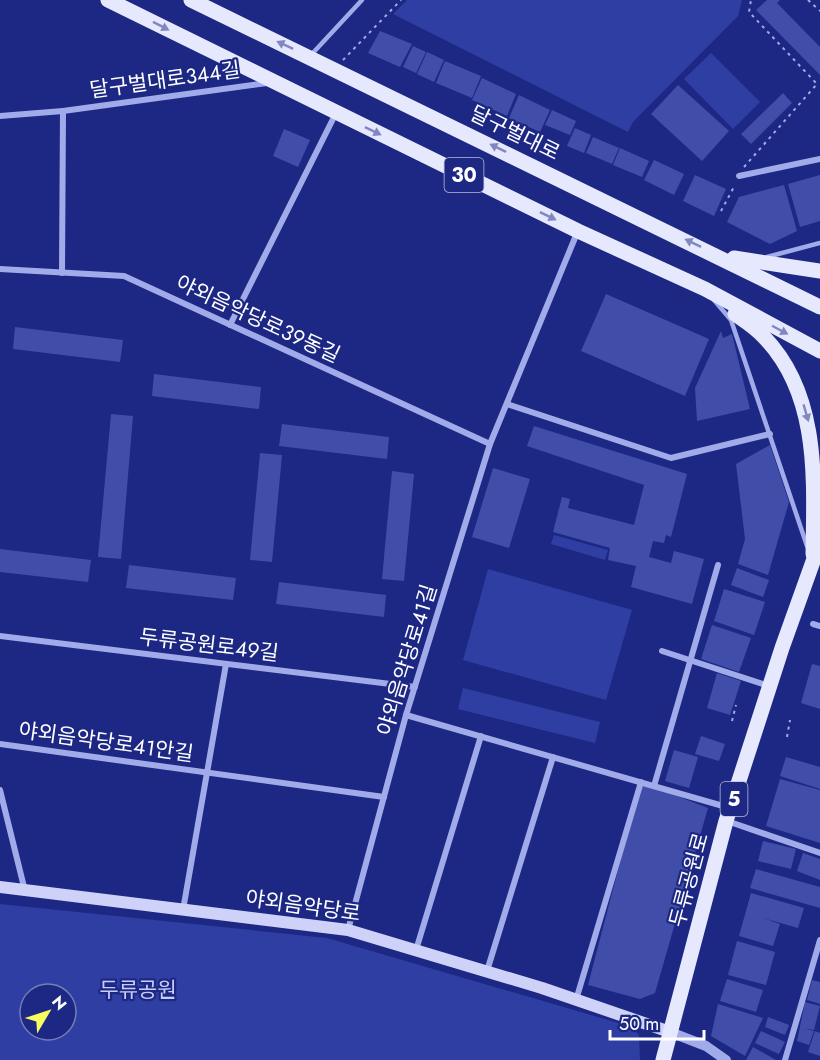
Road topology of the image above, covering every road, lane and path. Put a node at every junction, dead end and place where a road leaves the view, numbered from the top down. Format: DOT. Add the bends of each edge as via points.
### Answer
graph roads {
  1 [pos="108,0"];
  2 [pos="191,0"];
  3 [pos="362,0"];
  4 [pos="401,0"];
  5 [pos="751,0"];
  6 [pos="810,1"];
  7 [pos="820,11"];
  8 [pos="310,57"];
  9 [pos="335,68"];
  10 [pos="272,82"];
  11 [pos="63,111"];
  12 [pos="336,112"];
  13 [pos="0,116"];
  14 [pos="820,159"];
  15 [pos="739,176"];
  16 [pos="721,212"];
  17 [pos="578,231"];
  18 [pos="820,243"];
  19 [pos="719,255"];
  20 [pos="753,261"];
  21 [pos="0,269"];
  22 [pos="820,271"];
  23 [pos="62,273"];
  24 [pos="705,289"];
  25 [pos="820,307"];
  26 [pos="230,325"];
  27 [pos="820,351"];
  28 [pos="507,404"];
  29 [pos="770,434"];
  30 [pos="490,444"];
  31 [pos="820,542"];
  32 [pos="818,561"];
  33 [pos="718,565"];
  34 [pos="0,636"];
  35 [pos="662,651"];
  36 [pos="692,660"];
  37 [pos="226,664"];
  38 [pos="770,686"];
  39 [pos="415,687"];
  40 [pos="736,705"];
  41 [pos="406,715"];
  42 [pos="790,720"];
  43 [pos="732,721"];
  44 [pos="481,736"];
  45 [pos="787,736"];
  46 [pos="0,744"];
  47 [pos="553,757"];
  48 [pos="207,772"];
  49 [pos="641,782"];
  50 [pos="654,786"];
  51 [pos="0,790"];
  52 [pos="384,797"];
  53 [pos="728,815"];
  54 [pos="820,853"];
  55 [pos="0,887"];
  56 [pos="25,891"];
  57 [pos="183,910"];
  58 [pos="348,930"];
  59 [pos="820,940"];
  60 [pos="416,950"];
  61 [pos="486,971"];
  62 [pos="576,1000"];
  63 [pos="670,1032"];
  64 [pos="663,1060"];
  65 [pos="726,1060"];
  66 [pos="785,1060"];
  1 -- 10 [label="main road, 30, one-way"];
  8 -- 2 [label="main road, 달구벌대로 / 30, one-way"];
  3 -- 8 [label="lane"];
  4 -- 9 [label="path"];
  5 -- 15 [label="path" via="749,12 817,84 747,160"];
  6 -- 7 [label="path"];
  8 -- 9 [label="main road, 달구벌대로 / 30"];
  19 -- 9 [label="main road, 달구벌대로 / 30, one-way"];
  10 -- 11 [label="street, 달구벌대로344길"];
  10 -- 12 [label="main road, 30"];
  11 -- 13 [label="street, 달구벌대로344길"];
  11 -- 23 [label="street, 달구벌대로344길"];
  12 -- 17 [label="main road, 30, one-way"];
  12 -- 26 [label="street"];
  14 -- 15 [label="street"];
  15 -- 16 [label="path"];
  17 -- 24 [label="main road, 30"];
  17 -- 28 [label="street, 야외음악당로41길"];
  18 -- 20 [label="lane"];
  19 -- 20 [label="main road"];
  19 -- 25 [label="main road, 달구벌대로 / 30"];
  20 -- 22 [label="main road"];
  21 -- 23 [label="street, 야외음악당로39동길"];
  23 -- 26 [label="street, 야외음악당로39동길" via="124,276"];
  24 -- 27 [label="main road, 30, one-way"];
  24 -- 29 [label="lane" via="731,320"];
  24 -- 32 [label="main road, one-way" via="765,337 801,394 814,452"];
  26 -- 30 [label="street, 야외음악당로39동길"];
  28 -- 29 [label="street" via="671,458"];
  28 -- 30 [label="street, 야외음악당로41길"];
  29 -- 32 [label="lane"];
  30 -- 39 [label="street, 야외음악당로41길"];
  31 -- 32 [label="main road, 두류공원로 / 5"];
  32 -- 38 [label="main road, 두류공원로 / 5"];
  33 -- 36 [label="street"];
  34 -- 37 [label="street, 두류공원로49길"];
  35 -- 36 [label="street"];
  36 -- 38 [label="street"];
  36 -- 50 [label="street"];
  37 -- 39 [label="street, 두류공원로49길"];
  37 -- 48 [label="street, 야외음악당로41안길"];
  38 -- 53 [label="main road, 두류공원로 / 5"];
  39 -- 41 [label="street, 야외음악당로41길"];
  40 -- 43 [label="path"];
  41 -- 44 [label="street"];
  41 -- 52 [label="street, 야외음악당로41길"];
  42 -- 45 [label="path"];
  44 -- 47 [label="street"];
  44 -- 60 [label="street"];
  46 -- 48 [label="street, 야외음악당로41안길"];
  47 -- 49 [label="street"];
  47 -- 61 [label="street"];
  48 -- 52 [label="street, 야외음악당로41안길"];
  48 -- 57 [label="street"];
  49 -- 50 [label="street"];
  49 -- 62 [label="street"];
  50 -- 53 [label="street"];
  51 -- 56 [label="street"];
  52 -- 58 [label="street, 야외음악당로41길"];
  53 -- 54 [label="street"];
  53 -- 63 [label="main road, 두류공원로 / 5"];
  55 -- 56 [label="main road, 야외음악당로"];
  56 -- 57 [label="main road, 야외음악당로"];
  57 -- 58 [label="main road, 야외음악당로"];
  58 -- 60 [label="main road, 야외음악당로"];
  59 -- 66 [label="street"];
  60 -- 61 [label="main road, 야외음악당로"];
  61 -- 62 [label="main road, 야외음악당로"];
  62 -- 63 [label="main road, 야외음악당로"];
  63 -- 64 [label="main road, 두류공원로 / 5"];
  63 -- 65 [label="street, 야외음악당로" via="706,1046"];
}
